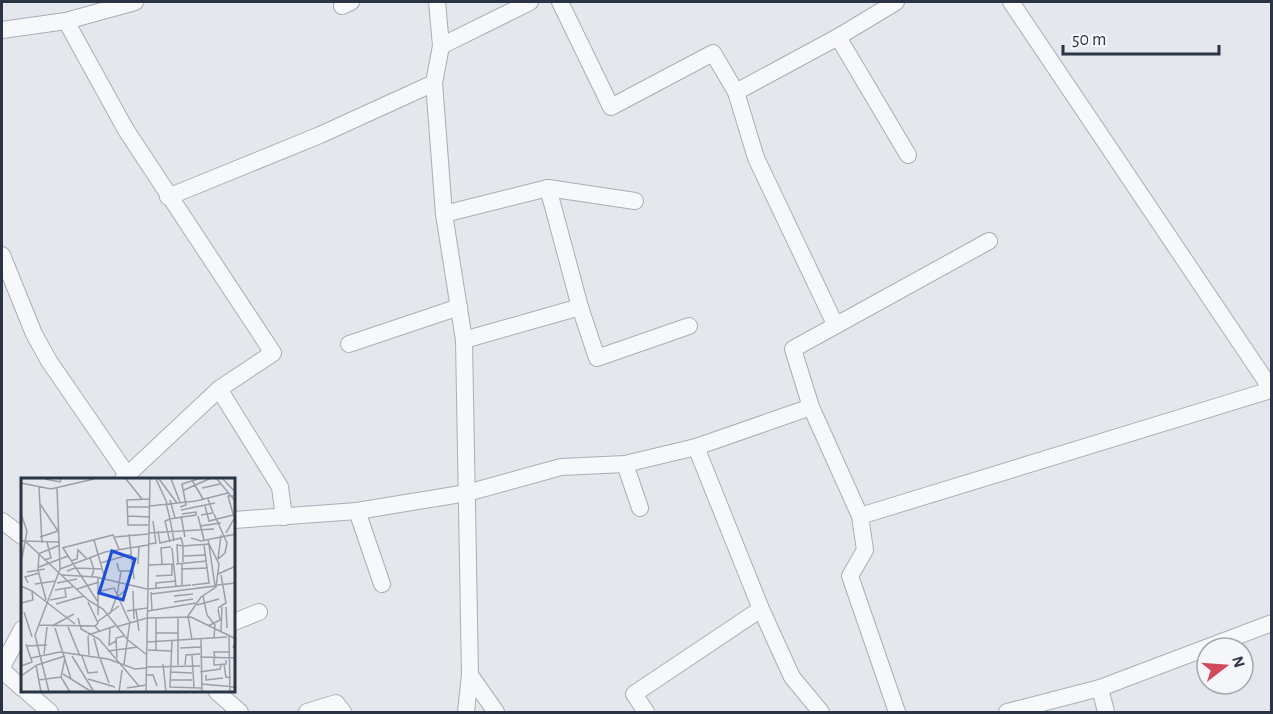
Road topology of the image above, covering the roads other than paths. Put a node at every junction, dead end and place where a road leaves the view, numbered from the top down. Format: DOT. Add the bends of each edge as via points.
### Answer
graph roads {
  1 [pos="135,2"];
  2 [pos="437,2"];
  3 [pos="530,2"];
  4 [pos="560,2"];
  5 [pos="896,2"];
  6 [pos="1011,2"];
  7 [pos="66,21"];
  8 [pos="2,30"];
  9 [pos="837,37"];
  10 [pos="441,46"];
  11 [pos="434,83"];
  12 [pos="736,92"];
  13 [pos="908,155"];
  14 [pos="548,188"];
  15 [pos="168,197"];
  16 [pos="635,201"];
  17 [pos="444,214"];
  18 [pos="989,241"];
  19 [pos="2,255"];
  20 [pos="459,307"];
  21 [pos="580,307"];
  22 [pos="835,324"];
  23 [pos="689,326"];
  24 [pos="464,340"];
  25 [pos="349,344"];
  26 [pos="219,389"];
  27 [pos="1271,390"];
  28 [pos="811,407"];
  29 [pos="696,447"];
  30 [pos="625,464"];
  31 [pos="125,478"];
  32 [pos="467,493"];
  33 [pos="640,508"];
  34 [pos="357,511"];
  35 [pos="860,516"];
  36 [pos="285,518"];
  37 [pos="236,520"];
  38 [pos="2,521"];
  39 [pos="21,535"];
  40 [pos="382,584"];
  41 [pos="761,609"];
  42 [pos="259,612"];
  43 [pos="236,621"];
  44 [pos="1272,623"];
  45 [pos="21,631"];
  46 [pos="2,668"];
  47 [pos="470,675"];
  48 [pos="21,687"];
  49 [pos="1100,688"];
  50 [pos="28,693"];
  51 [pos="218,693"];
  52 [pos="50,712"];
  53 [pos="240,712"];
  54 [pos="307,712"];
  55 [pos="343,712"];
  56 [pos="466,712"];
  57 [pos="496,712"];
  58 [pos="646,712"];
  59 [pos="821,712"];
  60 [pos="897,712"];
  61 [pos="1007,712"];
  62 [pos="1106,712"];
  1 -- 7 [label="street"];
  2 -- 10 [label="street"];
  3 -- 10 [label="street"];
  4 -- 12 [label="street" via="611,107 713,53"];
  5 -- 9 [label="street"];
  6 -- 27 [label="street"];
  7 -- 8 [label="street"];
  7 -- 15 [label="street"];
  9 -- 12 [label="street"];
  9 -- 13 [label="street"];
  10 -- 11 [label="street"];
  11 -- 15 [label="street"];
  11 -- 17 [label="street"];
  12 -- 22 [label="street" via="756,158"];
  14 -- 16 [label="street"];
  14 -- 17 [label="street"];
  14 -- 21 [label="street"];
  15 -- 26 [label="street" via="273,354"];
  17 -- 20 [label="street"];
  18 -- 22 [label="street"];
  19 -- 31 [label="street" via="34,334"];
  20 -- 24 [label="street"];
  20 -- 25 [label="street"];
  21 -- 23 [label="street" via="597,358"];
  21 -- 24 [label="street"];
  22 -- 28 [label="street" via="793,349"];
  24 -- 32 [label="street"];
  26 -- 31 [label="street"];
  26 -- 36 [label="street" via="280,487"];
  27 -- 35 [label="street"];
  28 -- 29 [label="street"];
  28 -- 35 [label="street"];
  29 -- 30 [label="street"];
  29 -- 41 [label="street"];
  30 -- 32 [label="street" via="561,467"];
  30 -- 33 [label="street"];
  32 -- 34 [label="street"];
  32 -- 47 [label="street"];
  34 -- 36 [label="street"];
  34 -- 40 [label="street"];
  35 -- 60 [label="street" via="865,550 850,576"];
  36 -- 37 [label="street"];
  38 -- 39 [label="street"];
  41 -- 58 [label="street" via="634,694"];
  41 -- 59 [label="street" via="792,677"];
  42 -- 43 [label="street"];
  44 -- 49 [label="street"];
  45 -- 46 [label="street"];
  46 -- 48 [label="street"];
  47 -- 56 [label="street"];
  47 -- 57 [label="street"];
  49 -- 61 [label="street"];
  49 -- 62 [label="street"];
  50 -- 52 [label="street"];
  51 -- 53 [label="street"];
  54 -- 55 [label="street" via="336,703"];
}
